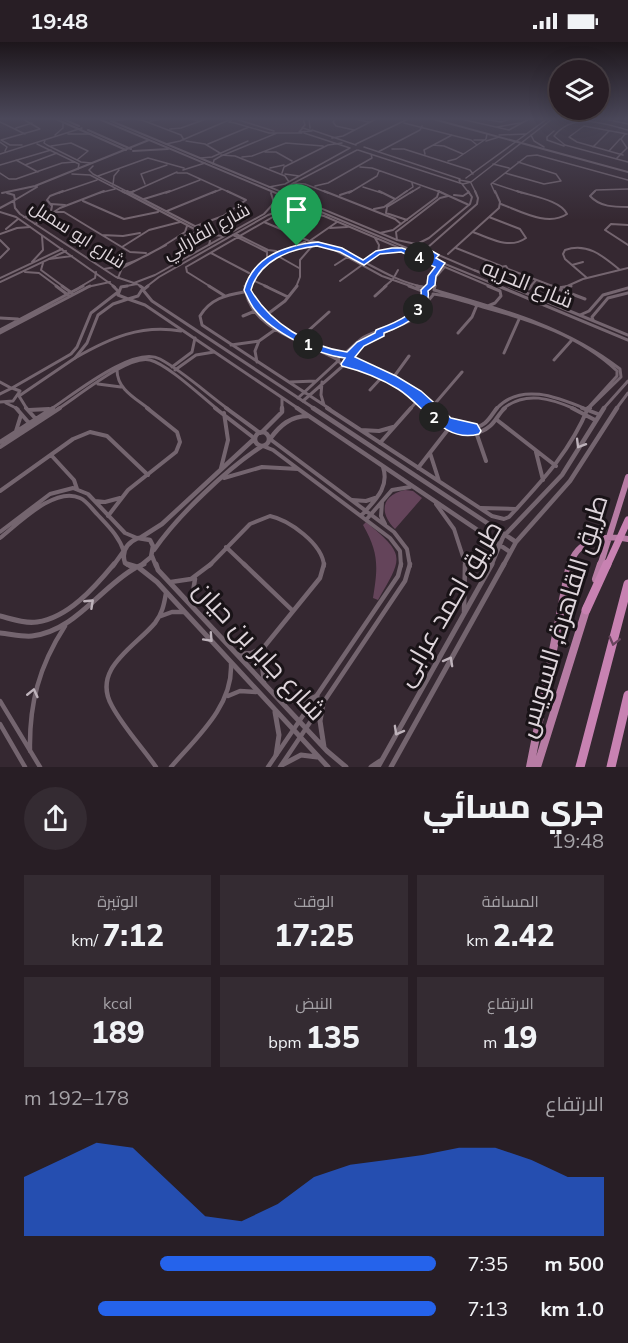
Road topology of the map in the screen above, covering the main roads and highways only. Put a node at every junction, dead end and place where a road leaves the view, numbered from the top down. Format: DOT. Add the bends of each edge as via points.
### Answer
graph roads {
  1 [pos="628,477"];
  2 [pos="628,520"];
  3 [pos="628,539"];
  4 [pos="628,584"];
  5 [pos="586,610"];
  6 [pos="628,696"];
  7 [pos="530,767"];
  8 [pos="537,767"];
  9 [pos="580,767"];
  10 [pos="611,767"];
  1 -- 5 [label="highway, طريق القاهرة, السويس"];
  2 -- 5 [label="highway"];
  3 -- 7 [label="highway" via="602,537 581,546 571,561"];
  4 -- 9 [label="highway, one-way"];
  5 -- 8 [label="highway, طريق القاهرة, السويس"];
  6 -- 10 [label="highway"];
}
